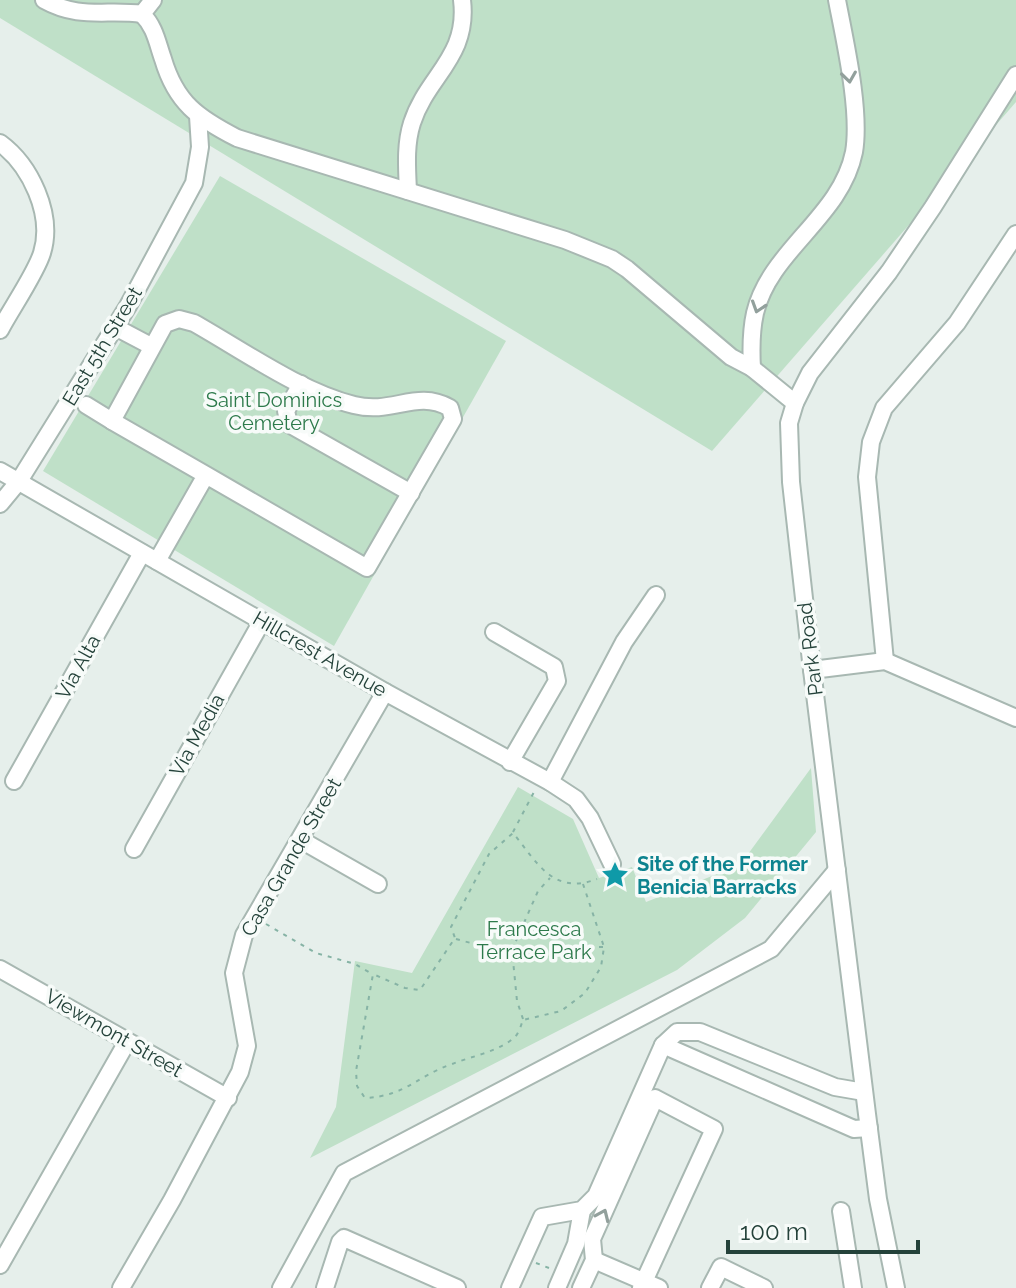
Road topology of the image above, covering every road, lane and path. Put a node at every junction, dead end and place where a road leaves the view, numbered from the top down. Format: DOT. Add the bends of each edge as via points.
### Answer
graph roads {
  1 [pos="44,0"];
  2 [pos="153,0"];
  3 [pos="462,0"];
  4 [pos="837,0"];
  5 [pos="142,14"];
  6 [pos="1016,75"];
  7 [pos="198,116"];
  8 [pos="0,143"];
  9 [pos="408,191"];
  10 [pos="1016,234"];
  11 [pos="115,327"];
  12 [pos="0,330"];
  13 [pos="151,346"];
  14 [pos="752,368"];
  15 [pos="301,384"];
  16 [pos="795,403"];
  17 [pos="86,405"];
  18 [pos="112,421"];
  19 [pos="0,471"];
  20 [pos="206,475"];
  21 [pos="19,481"];
  22 [pos="411,493"];
  23 [pos="0,504"];
  24 [pos="142,553"];
  25 [pos="157,561"];
  26 [pos="656,595"];
  27 [pos="262,621"];
  28 [pos="494,632"];
  29 [pos="885,661"];
  30 [pos="812,670"];
  31 [pos="385,692"];
  32 [pos="1016,718"];
  33 [pos="510,762"];
  34 [pos="14,781"];
  35 [pos="550,782"];
  36 [pos="534,792"];
  37 [pos="513,833"];
  38 [pos="301,840"];
  39 [pos="134,849"];
  40 [pos="612,864"];
  41 [pos="837,870"];
  42 [pos="550,878"];
  43 [pos="597,879"];
  44 [pos="378,884"];
  45 [pos="583,884"];
  46 [pos="265,923"];
  47 [pos="455,938"];
  48 [pos="589,947"];
  49 [pos="604,947"];
  50 [pos="512,950"];
  51 [pos="1,972"];
  52 [pos="373,974"];
  53 [pos="523,1020"];
  54 [pos="127,1042"];
  55 [pos="663,1045"];
  56 [pos="864,1092"];
  57 [pos="228,1098"];
  58 [pos="869,1128"];
  59 [pos="582,1210"];
  60 [pos="841,1211"];
  61 [pos="594,1260"];
  62 [pos="0,1265"];
  63 [pos="648,1286"];
  64 [pos="121,1288"];
  65 [pos="281,1288"];
  66 [pos="325,1288"];
  67 [pos="457,1288"];
  68 [pos="510,1288"];
  69 [pos="557,1288"];
  70 [pos="581,1288"];
  71 [pos="710,1288"];
  72 [pos="764,1288"];
  73 [pos="853,1288"];
  74 [pos="896,1288"];
  1 -- 5 [label="street" via="74,12"];
  2 -- 5 [label="street"];
  3 -- 9 [label="street" via="457,47 412,120"];
  4 -- 14 [label="street, one-way" via="853,101 854,151 834,198 764,290 755,312"];
  5 -- 7 [label="street" via="156,34 169,80"];
  6 -- 16 [label="street, Park Road" via="933,207 810,373"];
  7 -- 9 [label="street" via="237,138"];
  7 -- 11 [label="street, East 5th Street" via="194,183"];
  8 -- 12 [label="street" via="16,155 36,186 46,238 42,255"];
  9 -- 14 [label="street" via="612,259 731,357"];
  10 -- 29 [label="street" via="957,323 884,408 874,432 867,477"];
  11 -- 13 [label="street"];
  11 -- 21 [label="street, East 5th Street"];
  13 -- 15 [label="street" via="165,324 179,319"];
  13 -- 18 [label="street"];
  14 -- 16 [label="street"];
  15 -- 22 [label="street" via="286,411 289,424"];
  15 -- 22 [label="street" via="357,406 386,408 425,399 450,408 453,419"];
  16 -- 30 [label="street, Park Road" via="788,444"];
  17 -- 18 [label="street"];
  18 -- 20 [label="street"];
  19 -- 21 [label="street, Hillcrest Avenue"];
  20 -- 22 [label="street" via="367,568"];
  20 -- 25 [label="street"];
  21 -- 23 [label="street, East 5th Street"];
  21 -- 24 [label="street, Hillcrest Avenue"];
  24 -- 25 [label="street, Hillcrest Avenue"];
  24 -- 34 [label="street, Via Alta"];
  25 -- 27 [label="street, Hillcrest Avenue"];
  26 -- 35 [label="street" via="624,642"];
  27 -- 31 [label="street, Hillcrest Avenue"];
  27 -- 39 [label="street, Via Media"];
  28 -- 33 [label="street" via="554,667 557,681"];
  29 -- 30 [label="street"];
  29 -- 32 [label="street"];
  30 -- 41 [label="street, Park Road"];
  31 -- 33 [label="street, Hillcrest Avenue"];
  31 -- 38 [label="street, Casa Grande Street"];
  33 -- 35 [label="street, Hillcrest Avenue"];
  35 -- 40 [label="street, Hillcrest Avenue" via="576,799"];
  36 -- 37 [label="path"];
  37 -- 42 [label="path"];
  37 -- 47 [label="path" via="489,854 451,927"];
  38 -- 44 [label="street"];
  38 -- 57 [label="street, Casa Grande Street" via="244,935 234,973 247,1046"];
  41 -- 56 [label="street, Park Road"];
  41 -- 65 [label="street" via="771,949 344,1173"];
  42 -- 45 [label="path"];
  42 -- 50 [label="path" via="538,891"];
  43 -- 45 [label="path"];
  45 -- 49 [label="path"];
  46 -- 52 [label="path" via="316,953"];
  47 -- 50 [label="path"];
  47 -- 52 [label="path" via="420,990"];
  48 -- 49 [label="path"];
  49 -- 53 [label="path" via="601,967 585,993 561,1011"];
  50 -- 53 [label="path"];
  51 -- 54 [label="street, Viewmont Street"];
  52 -- 53 [label="path" via="356,1071 365,1098 385,1097 483,1054 516,1036"];
  54 -- 57 [label="street, Viewmont Street"];
  54 -- 62 [label="street"];
  55 -- 56 [label="street" via="677,1032 700,1032 835,1087"];
  55 -- 58 [label="street" via="854,1129"];
  55 -- 59 [label="street" via="596,1196"];
  56 -- 58 [label="street, Park Road"];
  57 -- 64 [label="street, Casa Grande Street"];
  58 -- 74 [label="street, Park Road"];
  59 -- 68 [label="street" via="542,1217"];
  59 -- 69 [label="street" via="576,1244"];
  60 -- 73 [label="street"];
  61 -- 63 [label="street"];
  61 -- 63 [label="street, one-way" via="592,1239 655,1098 714,1129"];
  61 -- 70 [label="street"];
  66 -- 67 [label="street" via="344,1238"];
  71 -- 72 [label="street" via="721,1267"];
}
